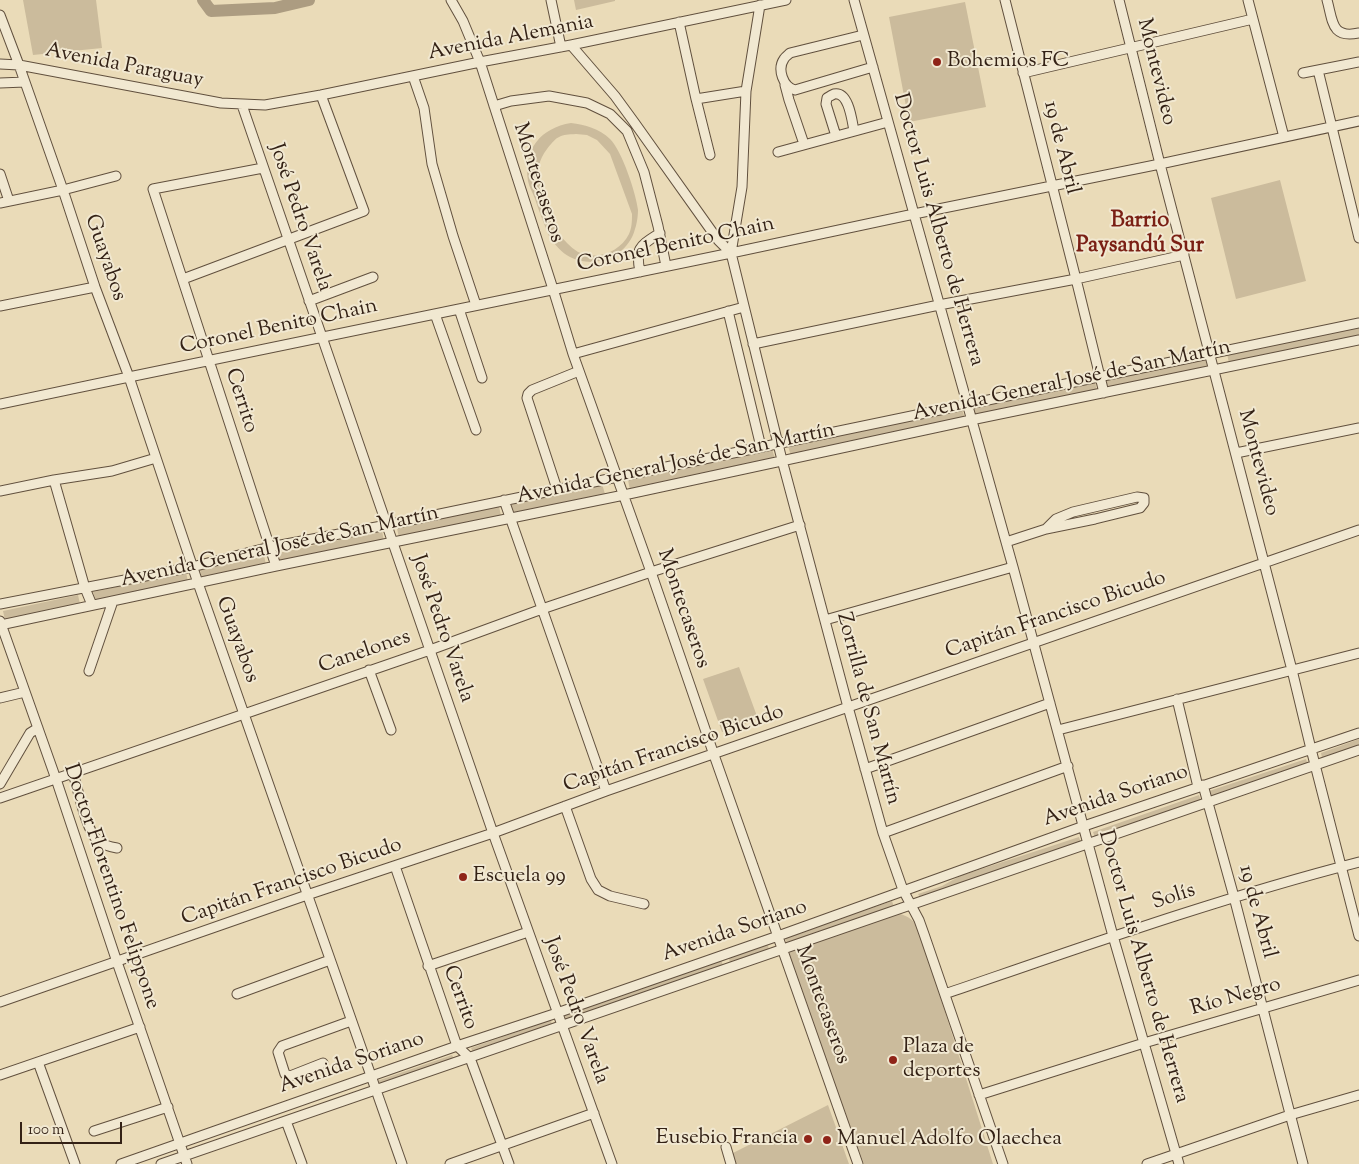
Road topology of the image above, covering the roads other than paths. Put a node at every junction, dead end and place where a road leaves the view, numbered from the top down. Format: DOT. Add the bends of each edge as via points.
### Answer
graph roads {
  1 [pos="451,0"];
  2 [pos="550,0"];
  3 [pos="786,0"];
  4 [pos="854,0"];
  5 [pos="1005,0"];
  6 [pos="1119,0"];
  7 [pos="1248,0"];
  8 [pos="1327,0"];
  9 [pos="760,5"];
  10 [pos="0,15"];
  11 [pos="1253,19"];
  12 [pos="679,22"];
  13 [pos="1359,32"];
  14 [pos="864,35"];
  15 [pos="571,45"];
  16 [pos="560,47"];
  17 [pos="1130,49"];
  18 [pos="480,62"];
  19 [pos="1359,62"];
  20 [pos="0,64"];
  21 [pos="19,65"];
  22 [pos="872,67"];
  23 [pos="1318,70"];
  24 [pos="1023,73"];
  25 [pos="1303,73"];
  26 [pos="413,76"];
  27 [pos="25,82"];
  28 [pos="0,83"];
  29 [pos="785,84"];
  30 [pos="746,91"];
  31 [pos="321,95"];
  32 [pos="696,99"];
  33 [pos="242,105"];
  34 [pos="494,106"];
  35 [pos="1359,121"];
  36 [pos="888,122"];
  37 [pos="1331,127"];
  38 [pos="854,131"];
  39 [pos="836,136"];
  40 [pos="1284,137"];
  41 [pos="804,144"];
  42 [pos="778,152"];
  43 [pos="710,155"];
  44 [pos="1160,164"];
  45 [pos="263,168"];
  46 [pos="0,174"];
  47 [pos="116,176"];
  48 [pos="1052,186"];
  49 [pos="63,190"];
  50 [pos="4,202"];
  51 [pos="914,214"];
  52 [pos="660,233"];
  53 [pos="1359,238"];
  54 [pos="288,240"];
  55 [pos="730,253"];
  56 [pos="1184,255"];
  57 [pos="666,266"];
  58 [pos="640,272"];
  59 [pos="373,278"];
  60 [pos="183,279"];
  61 [pos="1076,279"];
  62 [pos="95,288"];
  63 [pos="553,289"];
  64 [pos="309,301"];
  65 [pos="476,305"];
  66 [pos="939,305"];
  67 [pos="0,306"];
  68 [pos="744,307"];
  69 [pos="459,309"];
  70 [pos="728,311"];
  71 [pos="435,314"];
  72 [pos="1359,323"];
  73 [pos="322,338"];
  74 [pos="1359,340"];
  75 [pos="753,344"];
  76 [pos="1210,353"];
  77 [pos="573,354"];
  78 [pos="208,361"];
  79 [pos="1214,370"];
  80 [pos="579,372"];
  81 [pos="128,377"];
  82 [pos="1100,377"];
  83 [pos="482,378"];
  84 [pos="1104,393"];
  85 [pos="0,404"];
  86 [pos="968,405"];
  87 [pos="972,420"];
  88 [pos="1359,428"];
  89 [pos="476,430"];
  90 [pos="778,444"];
  91 [pos="761,447"];
  92 [pos="1236,453"];
  93 [pos="156,458"];
  94 [pos="782,460"];
  95 [pos="617,476"];
  96 [pos="54,480"];
  97 [pos="557,489"];
  98 [pos="0,491"];
  99 [pos="624,495"];
  100 [pos="504,500"];
  101 [pos="510,518"];
  102 [pos="387,524"];
  103 [pos="800,525"];
  104 [pos="1046,529"];
  105 [pos="1359,530"];
  106 [pos="393,542"];
  107 [pos="1006,542"];
  108 [pos="270,547"];
  109 [pos="1264,562"];
  110 [pos="276,566"];
  111 [pos="1013,566"];
  112 [pos="192,567"];
  113 [pos="651,572"];
  114 [pos="198,583"];
  115 [pos="85,588"];
  116 [pos="113,601"];
  117 [pos="0,604"];
  118 [pos="92,605"];
  119 [pos="542,609"];
  120 [pos="825,620"];
  121 [pos="0,623"];
  122 [pos="1033,643"];
  123 [pos="430,650"];
  124 [pos="1359,653"];
  125 [pos="369,670"];
  126 [pos="1292,670"];
  127 [pos="89,671"];
  128 [pos="25,692"];
  129 [pos="0,698"];
  130 [pos="1176,699"];
  131 [pos="1050,702"];
  132 [pos="848,707"];
  133 [pos="244,713"];
  134 [pos="38,728"];
  135 [pos="391,730"];
  136 [pos="1058,730"];
  137 [pos="1359,733"];
  138 [pos="1311,749"];
  139 [pos="1359,750"];
  140 [pos="714,754"];
  141 [pos="1315,765"];
  142 [pos="1068,766"];
  143 [pos="865,769"];
  144 [pos="73,773"];
  145 [pos="56,779"];
  146 [pos="0,784"];
  147 [pos="1201,786"];
  148 [pos="606,791"];
  149 [pos="0,798"];
  150 [pos="1208,802"];
  151 [pos="565,806"];
  152 [pos="1084,826"];
  153 [pos="492,833"];
  154 [pos="883,833"];
  155 [pos="1088,844"];
  156 [pos="117,848"];
  157 [pos="1359,862"];
  158 [pos="395,866"];
  159 [pos="1342,866"];
  160 [pos="903,890"];
  161 [pos="307,895"];
  162 [pos="1234,897"];
  163 [pos="644,904"];
  164 [pos="910,905"];
  165 [pos="528,932"];
  166 [pos="778,936"];
  167 [pos="1113,936"];
  168 [pos="1359,936"];
  169 [pos="782,949"];
  170 [pos="726,954"];
  171 [pos="330,960"];
  172 [pos="117,962"];
  173 [pos="428,966"];
  174 [pos="731,966"];
  175 [pos="1359,980"];
  176 [pos="237,994"];
  177 [pos="945,994"];
  178 [pos="0,1002"];
  179 [pos="1263,1008"];
  180 [pos="557,1013"];
  181 [pos="351,1021"];
  182 [pos="561,1025"];
  183 [pos="140,1027"];
  184 [pos="1144,1043"];
  185 [pos="457,1046"];
  186 [pos="470,1058"];
  187 [pos="38,1062"];
  188 [pos="323,1063"];
  189 [pos="0,1075"];
  190 [pos="370,1077"];
  191 [pos="375,1090"];
  192 [pos="980,1095"];
  193 [pos="1359,1095"];
  194 [pos="168,1108"];
  195 [pos="594,1113"];
  196 [pos="1290,1115"];
  197 [pos="286,1122"];
  198 [pos="94,1131"];
  199 [pos="180,1143"];
  200 [pos="503,1146"];
  201 [pos="726,1147"];
  202 [pos="1176,1154"];
  203 [pos="186,1160"];
  204 [pos="75,1164"];
  205 [pos="122,1164"];
  206 [pos="161,1164"];
  207 [pos="302,1164"];
  208 [pos="402,1164"];
  209 [pos="450,1164"];
  210 [pos="509,1164"];
  211 [pos="612,1164"];
  212 [pos="731,1164"];
  213 [pos="858,1164"];
  214 [pos="1003,1164"];
  215 [pos="1147,1164"];
  216 [pos="1179,1164"];
  217 [pos="1303,1164"];
  1 -- 18 [label="street, Montecaseros"];
  2 -- 16 [label="street"];
  3 -- 9 [label="street, Avenida Alemania"];
  4 -- 14 [label="street, Doctor Luis Alberto de Herrera"];
  5 -- 24 [label="street, 19 de Abril"];
  6 -- 17 [label="street, Montevideo"];
  7 -- 11 [label="street"];
  8 -- 13 [label="street" via="1334,28 1341,33"];
  9 -- 12 [label="street, Avenida Alemania"];
  9 -- 30 [label="street, Zorrilla de San Martín"];
  10 -- 21 [label="street, Guayabos"];
  11 -- 17 [label="street"];
  11 -- 40 [label="street"];
  12 -- 15 [label="street, Avenida Alemania"];
  12 -- 32 [label="street"];
  14 -- 22 [label="street, Doctor Luis Alberto de Herrera"];
  14 -- 29 [label="street" via="790,53 781,67"];
  15 -- 16 [label="street, Avenida Alemania"];
  15 -- 55 [label="street, Zorrilla de San Martín" via="615,96"];
  16 -- 18 [label="street, Avenida Alemania"];
  17 -- 24 [label="street"];
  17 -- 44 [label="street, Montevideo"];
  18 -- 26 [label="street, Avenida Alemania"];
  18 -- 34 [label="street, Montecaseros"];
  19 -- 23 [label="street"];
  20 -- 21 [label="street, Avenida Paraguay"];
  21 -- 27 [label="street, Guayabos"];
  21 -- 33 [label="street, Avenida Paraguay"];
  22 -- 29 [label="street" via="795,90"];
  22 -- 36 [label="street, Doctor Luis Alberto de Herrera"];
  23 -- 25 [label="street"];
  23 -- 37 [label="street"];
  24 -- 48 [label="street, 19 de Abril"];
  26 -- 31 [label="street, Avenida Alemania"];
  26 -- 65 [label="street" via="424,108 432,164"];
  27 -- 28 [label="street"];
  27 -- 49 [label="street, Guayabos"];
  29 -- 41 [label="street"];
  30 -- 32 [label="street"];
  30 -- 55 [label="street, Zorrilla de San Martín" via="742,187"];
  31 -- 33 [label="street, Avenida Alemania" via="265,105"];
  31 -- 54 [label="street" via="364,211"];
  32 -- 43 [label="street"];
  33 -- 45 [label="street, José Pedro Varela"];
  34 -- 52 [label="street" via="549,96 587,104 610,114 627,131 641,164"];
  34 -- 63 [label="street, Montecaseros"];
  35 -- 37 [label="street, Coronel Benito Chain"];
  36 -- 38 [label="street"];
  36 -- 51 [label="street, Doctor Luis Alberto de Herrera"];
  37 -- 40 [label="street, Coronel Benito Chain"];
  37 -- 53 [label="street"];
  38 -- 39 [label="street"];
  38 -- 39 [label="street" via="846,99 834,94 827,98 826,104"];
  39 -- 41 [label="street"];
  40 -- 44 [label="street, Coronel Benito Chain"];
  41 -- 42 [label="street"];
  44 -- 48 [label="street, Coronel Benito Chain"];
  44 -- 56 [label="street, Montevideo"];
  45 -- 54 [label="street, José Pedro Varela"];
  45 -- 60 [label="street, Cerrito" via="153,190"];
  46 -- 50 [label="street"];
  47 -- 49 [label="street"];
  48 -- 51 [label="street, Coronel Benito Chain"];
  48 -- 61 [label="street, 19 de Abril"];
  49 -- 50 [label="street"];
  49 -- 62 [label="street, Guayabos"];
  51 -- 55 [label="street, Coronel Benito Chain"];
  51 -- 66 [label="street, Doctor Luis Alberto de Herrera"];
  52 -- 57 [label="street"];
  52 -- 58 [label="street" via="638,251"];
  54 -- 60 [label="street"];
  54 -- 64 [label="street, José Pedro Varela"];
  55 -- 57 [label="street, Coronel Benito Chain"];
  55 -- 68 [label="street, Zorrilla de San Martín"];
  56 -- 61 [label="street"];
  56 -- 76 [label="street, Montevideo"];
  57 -- 58 [label="street, Coronel Benito Chain"];
  58 -- 63 [label="street, Coronel Benito Chain"];
  59 -- 64 [label="street"];
  60 -- 78 [label="street, Cerrito"];
  61 -- 66 [label="street"];
  61 -- 82 [label="street, 19 de Abril"];
  62 -- 67 [label="street"];
  62 -- 81 [label="street, Guayabos"];
  63 -- 65 [label="street, Coronel Benito Chain"];
  63 -- 77 [label="street, Montecaseros"];
  64 -- 73 [label="street, José Pedro Varela"];
  65 -- 69 [label="street, Coronel Benito Chain"];
  66 -- 75 [label="street"];
  66 -- 86 [label="street, Doctor Luis Alberto de Herrera"];
  68 -- 70 [label="street"];
  68 -- 75 [label="street, Zorrilla de San Martín"];
  69 -- 71 [label="street, Coronel Benito Chain"];
  69 -- 83 [label="street"];
  70 -- 77 [label="street"];
  70 -- 91 [label="street"];
  71 -- 73 [label="street, Coronel Benito Chain"];
  71 -- 89 [label="street"];
  72 -- 76 [label="street, Avenida General José de San Martín"];
  73 -- 78 [label="street, Coronel Benito Chain"];
  73 -- 102 [label="street, José Pedro Varela"];
  74 -- 79 [label="street, Avenida General José de San Martín"];
  75 -- 90 [label="street, Zorrilla de San Martín"];
  76 -- 79 [label="street, Montevideo"];
  76 -- 82 [label="street, Avenida General José de San Martín"];
  77 -- 80 [label="street, Montecaseros"];
  78 -- 81 [label="street, Coronel Benito Chain"];
  78 -- 108 [label="street, Cerrito"];
  79 -- 84 [label="street, Avenida General José de San Martín"];
  79 -- 92 [label="street, Montevideo"];
  80 -- 95 [label="street, Montecaseros"];
  80 -- 97 [label="street" via="528,394"];
  81 -- 85 [label="street, Coronel Benito Chain"];
  81 -- 93 [label="street, Guayabos"];
  82 -- 84 [label="street, 19 de Abril"];
  82 -- 86 [label="street, Avenida General José de San Martín"];
  84 -- 87 [label="street, Avenida General José de San Martín"];
  86 -- 87 [label="street, Doctor Luis Alberto de Herrera"];
  86 -- 90 [label="street, Avenida General José de San Martín"];
  87 -- 94 [label="street, Avenida General José de San Martín"];
  87 -- 107 [label="street, Doctor Luis Alberto de Herrera"];
  88 -- 92 [label="street"];
  90 -- 91 [label="street, Avenida General José de San Martín"];
  90 -- 94 [label="street, Zorrilla de San Martín"];
  91 -- 95 [label="street, Avenida General José de San Martín"];
  92 -- 109 [label="street, Montevideo"];
  93 -- 96 [label="street" via="112,471"];
  93 -- 112 [label="street, Guayabos"];
  94 -- 99 [label="street, Avenida General José de San Martín"];
  94 -- 103 [label="street, Zorrilla de San Martín"];
  95 -- 97 [label="street, Avenida General José de San Martín"];
  95 -- 99 [label="street, Montecaseros"];
  96 -- 98 [label="street"];
  96 -- 115 [label="street"];
  97 -- 100 [label="street, Avenida General José de San Martín"];
  99 -- 101 [label="street, Avenida General José de San Martín"];
  99 -- 113 [label="street, Montecaseros"];
  100 -- 101 [label="street"];
  100 -- 102 [label="street, Avenida General José de San Martín"];
  101 -- 106 [label="street, Avenida General José de San Martín"];
  101 -- 119 [label="street"];
  102 -- 106 [label="street, José Pedro Varela"];
  102 -- 108 [label="street, Avenida General José de San Martín"];
  103 -- 113 [label="street, Canelones"];
  103 -- 120 [label="street, Zorrilla de San Martín"];
  104 -- 104 [label="street" via="1056,519 1073,512 1144,498 1140,508"];
  104 -- 107 [label="street"];
  105 -- 109 [label="street, Capitán Francisco Bicudo"];
  106 -- 110 [label="street, Avenida General José de San Martín"];
  106 -- 123 [label="street, José Pedro Varela"];
  107 -- 111 [label="street, Doctor Luis Alberto de Herrera"];
  108 -- 110 [label="street, Cerrito"];
  108 -- 112 [label="street, Avenida General José de San Martín"];
  109 -- 122 [label="street, Capitán Francisco Bicudo"];
  109 -- 126 [label="street, Montevideo"];
  110 -- 114 [label="street, Avenida General José de San Martín"];
  111 -- 120 [label="street"];
  111 -- 122 [label="street, Doctor Luis Alberto de Herrera"];
  112 -- 114 [label="street, Guayabos"];
  112 -- 115 [label="street, Avenida General José de San Martín"];
  113 -- 119 [label="street, Canelones"];
  113 -- 140 [label="street, Montecaseros"];
  114 -- 116 [label="street, Avenida General José de San Martín"];
  114 -- 133 [label="street, Guayabos"];
  115 -- 117 [label="street, Avenida General José de San Martín"];
  115 -- 118 [label="street"];
  116 -- 118 [label="street, Avenida General José de San Martín"];
  116 -- 127 [label="street"];
  118 -- 121 [label="street, Avenida General José de San Martín"];
  119 -- 123 [label="street, Canelones"];
  119 -- 148 [label="street"];
  120 -- 132 [label="street, Zorrilla de San Martín"];
  121 -- 128 [label="street, Doctor Florentino Felippone"];
  122 -- 131 [label="street, Doctor Luis Alberto de Herrera"];
  122 -- 132 [label="street, Capitán Francisco Bicudo"];
  123 -- 125 [label="street, Canelones"];
  123 -- 153 [label="street, José Pedro Varela"];
  124 -- 126 [label="street"];
  125 -- 133 [label="street, Canelones"];
  125 -- 135 [label="street"];
  126 -- 130 [label="street"];
  126 -- 138 [label="street, Montevideo"];
  128 -- 129 [label="street"];
  128 -- 134 [label="street, Doctor Florentino Felippone"];
  130 -- 136 [label="street"];
  130 -- 147 [label="street, 19 de Abril"];
  131 -- 136 [label="street, Doctor Luis Alberto de Herrera"];
  131 -- 143 [label="street"];
  132 -- 140 [label="street, Capitán Francisco Bicudo"];
  132 -- 143 [label="street, Zorrilla de San Martín"];
  133 -- 144 [label="street, Canelones"];
  133 -- 161 [label="street, Guayabos"];
  134 -- 145 [label="street, Doctor Florentino Felippone"];
  134 -- 146 [label="street" via="30,733"];
  136 -- 142 [label="street, Doctor Luis Alberto de Herrera"];
  137 -- 138 [label="street, Avenida Soriano"];
  138 -- 141 [label="street, Montevideo"];
  138 -- 147 [label="street, Avenida Soriano"];
  139 -- 141 [label="street, Avenida Soriano"];
  140 -- 148 [label="street, Capitán Francisco Bicudo"];
  140 -- 166 [label="street, Montecaseros"];
  141 -- 150 [label="street, Avenida Soriano"];
  141 -- 159 [label="street, Montevideo"];
  142 -- 152 [label="street, Doctor Luis Alberto de Herrera"];
  142 -- 154 [label="street"];
  143 -- 154 [label="street, Zorrilla de San Martín"];
  144 -- 145 [label="street, Canelones"];
  144 -- 156 [label="street" via="94,837 99,843"];
  145 -- 149 [label="street, Canelones"];
  145 -- 172 [label="street, Doctor Florentino Felippone"];
  147 -- 150 [label="street, 19 de Abril"];
  147 -- 152 [label="street, Avenida Soriano"];
  148 -- 151 [label="street, Capitán Francisco Bicudo"];
  150 -- 155 [label="street, Avenida Soriano"];
  150 -- 162 [label="street, 19 de Abril"];
  151 -- 153 [label="street, Capitán Francisco Bicudo"];
  151 -- 163 [label="street" via="598,890"];
  152 -- 155 [label="street, Doctor Luis Alberto de Herrera"];
  152 -- 160 [label="street, Avenida Soriano"];
  153 -- 158 [label="street, Capitán Francisco Bicudo"];
  153 -- 165 [label="street, José Pedro Varela"];
  154 -- 160 [label="street, Zorrilla de San Martín"];
  155 -- 164 [label="street, Avenida Soriano"];
  155 -- 167 [label="street, Doctor Luis Alberto de Herrera"];
  157 -- 159 [label="street, Solís"];
  158 -- 161 [label="street, Capitán Francisco Bicudo"];
  158 -- 173 [label="street, Cerrito"];
  159 -- 162 [label="street, Solís"];
  159 -- 168 [label="street, Montevideo"];
  160 -- 164 [label="street, Zorrilla de San Martín"];
  160 -- 166 [label="street, Avenida Soriano"];
  161 -- 171 [label="street, Guayabos"];
  161 -- 172 [label="street, Capitán Francisco Bicudo"];
  162 -- 167 [label="street, Solís"];
  162 -- 179 [label="street, 19 de Abril"];
  164 -- 169 [label="street, Avenida Soriano"];
  164 -- 177 [label="street, Zorrilla de San Martín" via="922,927"];
  165 -- 173 [label="street"];
  165 -- 180 [label="street, José Pedro Varela"];
  166 -- 169 [label="street, Montecaseros"];
  166 -- 170 [label="street, Avenida Soriano"];
  167 -- 177 [label="street, Solís"];
  167 -- 184 [label="street, Doctor Luis Alberto de Herrera"];
  169 -- 174 [label="street, Avenida Soriano"];
  169 -- 213 [label="street, Montecaseros"];
  170 -- 174 [label="street"];
  170 -- 180 [label="street, Avenida Soriano"];
  171 -- 176 [label="street"];
  171 -- 181 [label="street, Guayabos"];
  172 -- 178 [label="street, Capitán Francisco Bicudo"];
  172 -- 183 [label="street, Doctor Florentino Felippone"];
  173 -- 185 [label="street, Cerrito"];
  174 -- 182 [label="street, Avenida Soriano"];
  175 -- 179 [label="street, Río Negro"];
  177 -- 192 [label="street, Zorrilla de San Martín"];
  179 -- 184 [label="street, Río Negro"];
  179 -- 196 [label="street, 19 de Abril"];
  180 -- 182 [label="street, José Pedro Varela"];
  180 -- 185 [label="street, Avenida Soriano"];
  181 -- 188 [label="street" via="282,1046 278,1052 286,1074 290,1076"];
  181 -- 190 [label="street, Guayabos"];
  182 -- 186 [label="street, Avenida Soriano"];
  182 -- 195 [label="street, José Pedro Varela"];
  183 -- 187 [label="street"];
  183 -- 194 [label="street, Doctor Florentino Felippone"];
  184 -- 192 [label="street, Río Negro"];
  184 -- 202 [label="street, Doctor Luis Alberto de Herrera"];
  185 -- 186 [label="street, Cerrito"];
  185 -- 190 [label="street, Avenida Soriano"];
  186 -- 191 [label="street, Avenida Soriano"];
  186 -- 200 [label="street, Cerrito"];
  187 -- 189 [label="street"];
  187 -- 204 [label="street"];
  190 -- 191 [label="street, Guayabos"];
  190 -- 199 [label="street, Avenida Soriano"];
  191 -- 197 [label="street, Avenida Soriano"];
  191 -- 208 [label="street, Guayabos"];
  192 -- 214 [label="street, Zorrilla de San Martín"];
  193 -- 196 [label="street"];
  194 -- 198 [label="street"];
  194 -- 199 [label="street, Doctor Florentino Felippone"];
  195 -- 200 [label="street"];
  195 -- 211 [label="street, José Pedro Varela"];
  196 -- 202 [label="street"];
  196 -- 217 [label="street, 19 de Abril"];
  197 -- 203 [label="street, Avenida Soriano"];
  197 -- 207 [label="street"];
  199 -- 203 [label="street, Doctor Florentino Felippone"];
  199 -- 205 [label="street, Avenida Soriano"];
  200 -- 209 [label="street"];
  200 -- 210 [label="street, Cerrito"];
  201 -- 212 [label="street"];
  202 -- 215 [label="street"];
  202 -- 216 [label="street, Doctor Luis Alberto de Herrera"];
  203 -- 206 [label="street, Avenida Soriano"];
}
